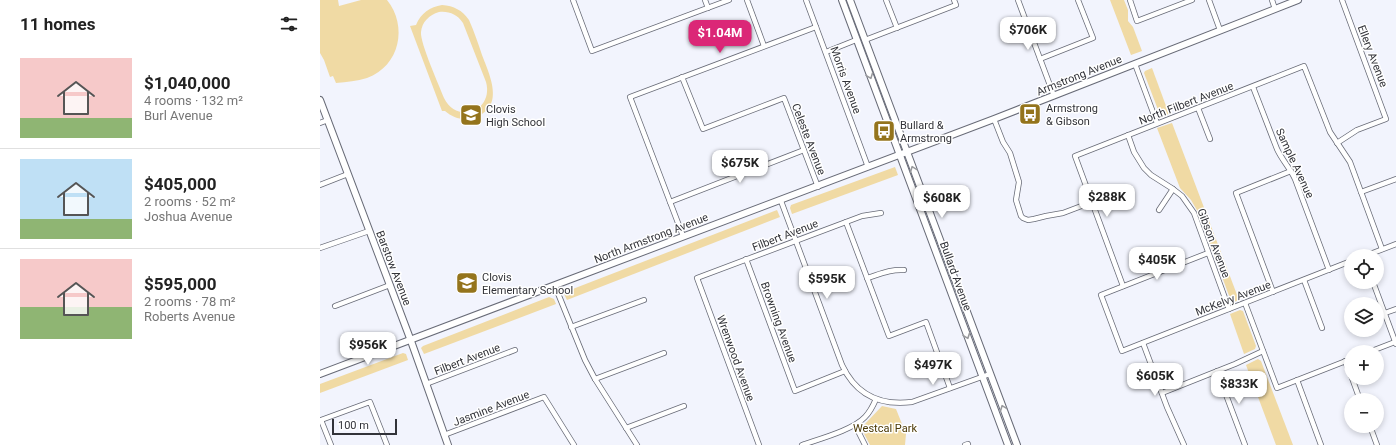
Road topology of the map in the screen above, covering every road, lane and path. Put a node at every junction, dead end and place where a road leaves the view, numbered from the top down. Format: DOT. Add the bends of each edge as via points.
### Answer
graph roads {
  1 [pos="573,0"];
  2 [pos="705,0"];
  3 [pos="729,0"];
  4 [pos="747,0"];
  5 [pos="806,0"];
  6 [pos="850,0"];
  7 [pos="886,0"];
  8 [pos="954,0"];
  9 [pos="1018,0"];
  10 [pos="1078,0"];
  11 [pos="1130,0"];
  12 [pos="1192,0"];
  13 [pos="1208,0"];
  14 [pos="1272,0"];
  15 [pos="1298,0"];
  16 [pos="1342,0"];
  17 [pos="842,1"];
  18 [pos="708,8"];
  19 [pos="1275,9"];
  20 [pos="816,27"];
  21 [pos="897,28"];
  22 [pos="1220,30"];
  23 [pos="856,40"];
  24 [pos="865,40"];
  25 [pos="764,46"];
  26 [pos="826,52"];
  27 [pos="1040,59"];
  28 [pos="1135,64"];
  29 [pos="682,77"];
  30 [pos="1253,87"];
  31 [pos="1054,96"];
  32 [pos="320,100"];
  33 [pos="1198,108"];
  34 [pos="994,119"];
  35 [pos="328,120"];
  36 [pos="320,123"];
  37 [pos="1157,123"];
  38 [pos="1128,135"];
  39 [pos="1210,139"];
  40 [pos="1338,143"];
  41 [pos="804,150"];
  42 [pos="907,152"];
  43 [pos="900,155"];
  44 [pos="868,167"];
  45 [pos="1291,171"];
  46 [pos="348,174"];
  47 [pos="1396,179"];
  48 [pos="320,185"];
  49 [pos="818,187"];
  50 [pos="1173,189"];
  51 [pos="1361,192"];
  52 [pos="781,201"];
  53 [pos="670,202"];
  54 [pos="1092,202"];
  55 [pos="1158,210"];
  56 [pos="881,213"];
  57 [pos="846,222"];
  58 [pos="369,231"];
  59 [pos="683,236"];
  60 [pos="796,240"];
  61 [pos="1396,244"];
  62 [pos="320,248"];
  63 [pos="1382,249"];
  64 [pos="1208,253"];
  65 [pos="746,259"];
  66 [pos="1344,265"];
  67 [pos="904,270"];
  68 [pos="1329,270"];
  69 [pos="697,278"];
  70 [pos="867,278"];
  71 [pos="1304,280"];
  72 [pos="390,285"];
  73 [pos="555,286"];
  74 [pos="1123,286"];
  75 [pos="1376,289"];
  76 [pos="1273,292"];
  77 [pos="644,300"];
  78 [pos="1245,303"];
  79 [pos="335,306"];
  80 [pos="1230,309"];
  81 [pos="1396,309"];
  82 [pos="1385,314"];
  83 [pos="571,327"];
  84 [pos="1322,328"];
  85 [pos="411,341"];
  86 [pos="1143,343"];
  87 [pos="1396,343"];
  88 [pos="1384,347"];
  89 [pos="515,350"];
  90 [pos="1263,350"];
  91 [pos="664,353"];
  92 [pos="1344,361"];
  93 [pos="1217,371"];
  94 [pos="845,372"];
  95 [pos="320,374"];
  96 [pos="990,374"];
  97 [pos="982,376"];
  98 [pos="595,379"];
  99 [pos="1297,380"];
  100 [pos="426,384"];
  101 [pos="950,388"];
  102 [pos="1162,393"];
  103 [pos="876,399"];
  104 [pos="684,406"];
  105 [pos="855,425"];
  106 [pos="626,428"];
  107 [pos="1373,433"];
  108 [pos="444,436"];
  109 [pos="331,445"];
  110 [pos="387,445"];
  111 [pos="448,445"];
  112 [pos="574,445"];
  113 [pos="638,445"];
  114 [pos="759,445"];
  115 [pos="802,445"];
  116 [pos="865,445"];
  117 [pos="1008,445"];
  118 [pos="1017,445"];
  119 [pos="1184,445"];
  120 [pos="1245,445"];
  121 [pos="1322,445"];
  122 [pos="1377,445"];
  1 -- 18 [label="street" via="592,51"];
  2 -- 18 [label="street"];
  3 -- 18 [label="street"];
  4 -- 25 [label="street"];
  5 -- 20 [label="street, Morris Avenue"];
  6 -- 24 [label="street, Bullard Avenue"];
  7 -- 21 [label="street"];
  8 -- 21 [label="street" via="956,5"];
  9 -- 27 [label="street"];
  10 -- 27 [label="street" via="1092,38"];
  11 -- 12 [label="street" via="1137,21"];
  13 -- 22 [label="street"];
  14 -- 19 [label="street"];
  15 -- 19 [label="street"];
  16 -- 40 [label="street, Ellery Avenue" via="1386,118 1357,130"];
  17 -- 23 [label="street, Bullard Avenue"];
  17 -- 24 [label="street, Bullard Avenue" via="860,36"];
  19 -- 22 [label="street"];
  20 -- 25 [label="street"];
  20 -- 26 [label="street, Morris Avenue"];
  21 -- 24 [label="street"];
  22 -- 28 [label="street, Armstrong Avenue"];
  23 -- 26 [label="street"];
  23 -- 43 [label="street, Bullard Avenue, one-way"];
  24 -- 42 [label="street, Bullard Avenue"];
  25 -- 29 [label="street"];
  26 -- 44 [label="street, Morris Avenue"];
  27 -- 31 [label="street"];
  28 -- 31 [label="street, Armstrong Avenue"];
  28 -- 37 [label="street"];
  29 -- 41 [label="street, Celeste Avenue" via="703,129 784,98"];
  29 -- 53 [label="street" via="630,97"];
  30 -- 33 [label="street, North Filbert Avenue"];
  30 -- 40 [label="street, North Filbert Avenue" via="1304,66 1330,132"];
  30 -- 45 [label="street, Sample Avenue" via="1277,149"];
  31 -- 34 [label="street, Armstrong Avenue"];
  32 -- 35 [label="street, Barstow Avenue"];
  33 -- 37 [label="street, North Filbert Avenue"];
  33 -- 39 [label="street"];
  34 -- 42 [label="street, Armstrong Avenue"];
  34 -- 54 [label="street" via="1019,182 1016,197 1023,218 1034,220"];
  35 -- 36 [label="street"];
  35 -- 46 [label="street, Barstow Avenue"];
  37 -- 38 [label="street, North Filbert Avenue"];
  38 -- 50 [label="street, Gibson Avenue" via="1134,152 1144,168 1157,180"];
  38 -- 54 [label="street, North Filbert Avenue" via="1075,156"];
  40 -- 51 [label="street" via="1350,162"];
  41 -- 49 [label="street, Celeste Avenue"];
  41 -- 53 [label="street"];
  42 -- 43 [label="street, Armstrong Avenue"];
  96 -- 42 [label="street, Bullard Avenue, one-way"];
  43 -- 44 [label="street, North Armstrong Avenue"];
  43 -- 97 [label="street, Bullard Avenue, one-way"];
  44 -- 49 [label="street, North Armstrong Avenue"];
  45 -- 68 [label="street, Sample Avenue"];
  45 -- 76 [label="street" via="1236,193"];
  46 -- 48 [label="street"];
  46 -- 58 [label="street, Barstow Avenue"];
  47 -- 51 [label="street"];
  49 -- 52 [label="street, North Armstrong Avenue"];
  50 -- 55 [label="street"];
  50 -- 64 [label="street, Gibson Avenue" via="1182,196 1194,213"];
  51 -- 63 [label="street"];
  52 -- 59 [label="street, North Armstrong Avenue"];
  52 -- 60 [label="street"];
  53 -- 59 [label="street"];
  54 -- 74 [label="street"];
  56 -- 57 [label="street, Filbert Avenue"];
  57 -- 60 [label="street, Filbert Avenue"];
  57 -- 70 [label="street"];
  58 -- 62 [label="street"];
  58 -- 72 [label="street, Barstow Avenue"];
  59 -- 73 [label="street, North Armstrong Avenue"];
  60 -- 65 [label="street, Filbert Avenue"];
  60 -- 94 [label="street"];
  61 -- 63 [label="street"];
  64 -- 74 [label="street"];
  64 -- 80 [label="street, Gibson Avenue"];
  65 -- 69 [label="street, Filbert Avenue"];
  65 -- 94 [label="street, Browning Avenue" via="795,391"];
  66 -- 68 [label="street, McKelvy Avenue"];
  67 -- 70 [label="street"];
  68 -- 71 [label="street, McKelvy Avenue"];
  69 -- 114 [label="street, Wrenwood Avenue"];
  70 -- 101 [label="street" via="889,336 926,322"];
  71 -- 76 [label="street, McKelvy Avenue"];
  71 -- 84 [label="street"];
  72 -- 79 [label="street"];
  72 -- 85 [label="street, Barstow Avenue"];
  73 -- 83 [label="street"];
  73 -- 85 [label="street, North Armstrong Avenue"];
  74 -- 86 [label="street, McKelvy Avenue" via="1101,295 1122,351"];
  75 -- 82 [label="street"];
  76 -- 78 [label="street, McKelvy Avenue"];
  77 -- 83 [label="street"];
  78 -- 80 [label="street, McKelvy Avenue"];
  78 -- 90 [label="street"];
  80 -- 86 [label="street, McKelvy Avenue"];
  81 -- 82 [label="street"];
  82 -- 87 [label="street"];
  83 -- 98 [label="street"];
  85 -- 95 [label="street"];
  85 -- 100 [label="street, Barstow Avenue"];
  86 -- 102 [label="street"];
  87 -- 88 [label="street"];
  89 -- 100 [label="street, Filbert Avenue"];
  90 -- 93 [label="street"];
  90 -- 99 [label="street" via="1277,388"];
  91 -- 98 [label="street"];
  92 -- 99 [label="street"];
  93 -- 102 [label="street"];
  93 -- 120 [label="street"];
  94 -- 103 [label="street" via="858,388"];
  96 -- 97 [label="street"];
  118 -- 96 [label="street, Bullard Avenue, one-way"];
  97 -- 101 [label="street"];
  97 -- 117 [label="street, Bullard Avenue"];
  98 -- 106 [label="street"];
  99 -- 121 [label="street"];
  100 -- 108 [label="street, Barstow Avenue"];
  101 -- 103 [label="street" via="899,404"];
  102 -- 119 [label="street"];
  103 -- 105 [label="street" via="871,410"];
  104 -- 106 [label="street"];
  105 -- 115 [label="street"];
  105 -- 116 [label="street"];
  106 -- 113 [label="street"];
  107 -- 122 [label="street"];
  108 -- 111 [label="street, Barstow Avenue"];
  108 -- 112 [label="street, Jasmine Avenue" via="544,397"];
  109 -- 110 [label="street" via="321,420 370,402"];
}
